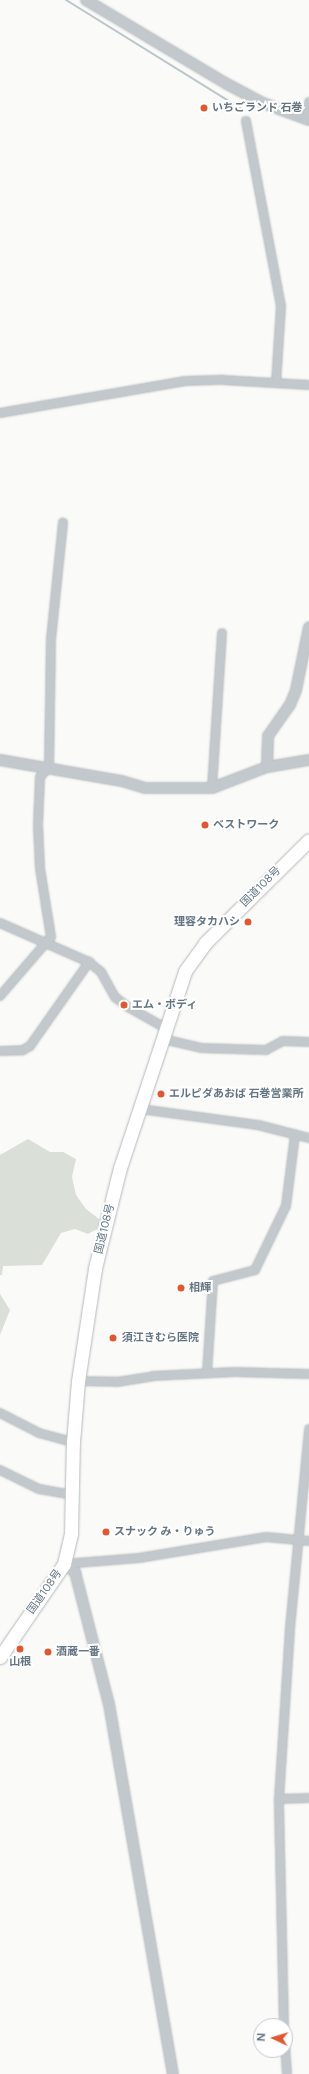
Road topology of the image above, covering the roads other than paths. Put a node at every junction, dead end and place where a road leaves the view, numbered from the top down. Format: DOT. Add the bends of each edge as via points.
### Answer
graph roads {
  1 [pos="86,0"];
  2 [pos="309,102"];
  3 [pos="308,119"];
  4 [pos="246,121"];
  5 [pos="276,383"];
  6 [pos="309,385"];
  7 [pos="0,413"];
  8 [pos="63,523"];
  9 [pos="309,627"];
  10 [pos="222,633"];
  11 [pos="0,760"];
  12 [pos="309,760"];
  13 [pos="267,767"];
  14 [pos="49,768"];
  15 [pos="212,788"];
  16 [pos="309,840"];
  17 [pos="0,923"];
  18 [pos="47,943"];
  19 [pos="89,962"];
  20 [pos="0,996"];
  21 [pos="165,1034"];
  22 [pos="309,1042"];
  23 [pos="0,1051"];
  24 [pos="140,1109"];
  25 [pos="295,1135"];
  26 [pos="309,1138"];
  27 [pos="207,1373"];
  28 [pos="309,1374"];
  29 [pos="78,1381"];
  30 [pos="0,1413"];
  31 [pos="309,1429"];
  32 [pos="73,1442"];
  33 [pos="0,1470"];
  34 [pos="72,1495"];
  35 [pos="299,1539"];
  36 [pos="309,1541"];
  37 [pos="64,1564"];
  38 [pos="1,1655"];
  39 [pos="309,1798"];
  40 [pos="279,1799"];
  41 [pos="284,2018"];
  42 [pos="286,2058"];
  43 [pos="172,2074"];
  44 [pos="287,2074"];
  1 -- 3 [label="street" via="234,88 270,106"];
  2 -- 3 [label="street"];
  4 -- 5 [label="street" via="281,306"];
  5 -- 6 [label="street"];
  5 -- 7 [label="street" via="184,381"];
  8 -- 14 [label="street" via="51,639"];
  9 -- 13 [label="street" via="296,690 290,705 268,736"];
  10 -- 15 [label="street"];
  11 -- 14 [label="street"];
  12 -- 13 [label="street"];
  13 -- 15 [label="street"];
  14 -- 15 [label="street" via="122,781 145,788"];
  14 -- 18 [label="street" via="40,777 38,825 40,868 51,937"];
  16 -- 21 [label="highway, 国道108号" via="193,956 185,971"];
  17 -- 18 [label="street"];
  18 -- 19 [label="street"];
  18 -- 20 [label="street"];
  19 -- 21 [label="street" via="101,972 115,997"];
  19 -- 23 [label="street" via="30,1046 23,1050"];
  21 -- 22 [label="street" via="200,1048 266,1050 283,1041"];
  21 -- 24 [label="highway, 国道108号"];
  24 -- 25 [label="street" via="258,1125"];
  24 -- 29 [label="highway, 国道108号" via="120,1168 95,1268"];
  25 -- 26 [label="street"];
  25 -- 27 [label="street" via="286,1206 255,1270 213,1281"];
  27 -- 28 [label="street"];
  27 -- 29 [label="street" via="153,1376 117,1382"];
  29 -- 32 [label="highway, 国道108号"];
  30 -- 32 [label="street" via="39,1433"];
  31 -- 35 [label="street"];
  32 -- 34 [label="highway, 国道108号"];
  33 -- 34 [label="street" via="39,1489"];
  34 -- 37 [label="highway, 国道108号" via="71,1534"];
  35 -- 36 [label="street"];
  35 -- 37 [label="street" via="266,1537 139,1558"];
  35 -- 40 [label="street" via="289,1636"];
  37 -- 38 [label="highway, 国道108号"];
  37 -- 43 [label="street" via="75,1572 109,1704"];
  39 -- 40 [label="street"];
  40 -- 41 [label="street"];
  42 -- 44 [label="street"];
}
